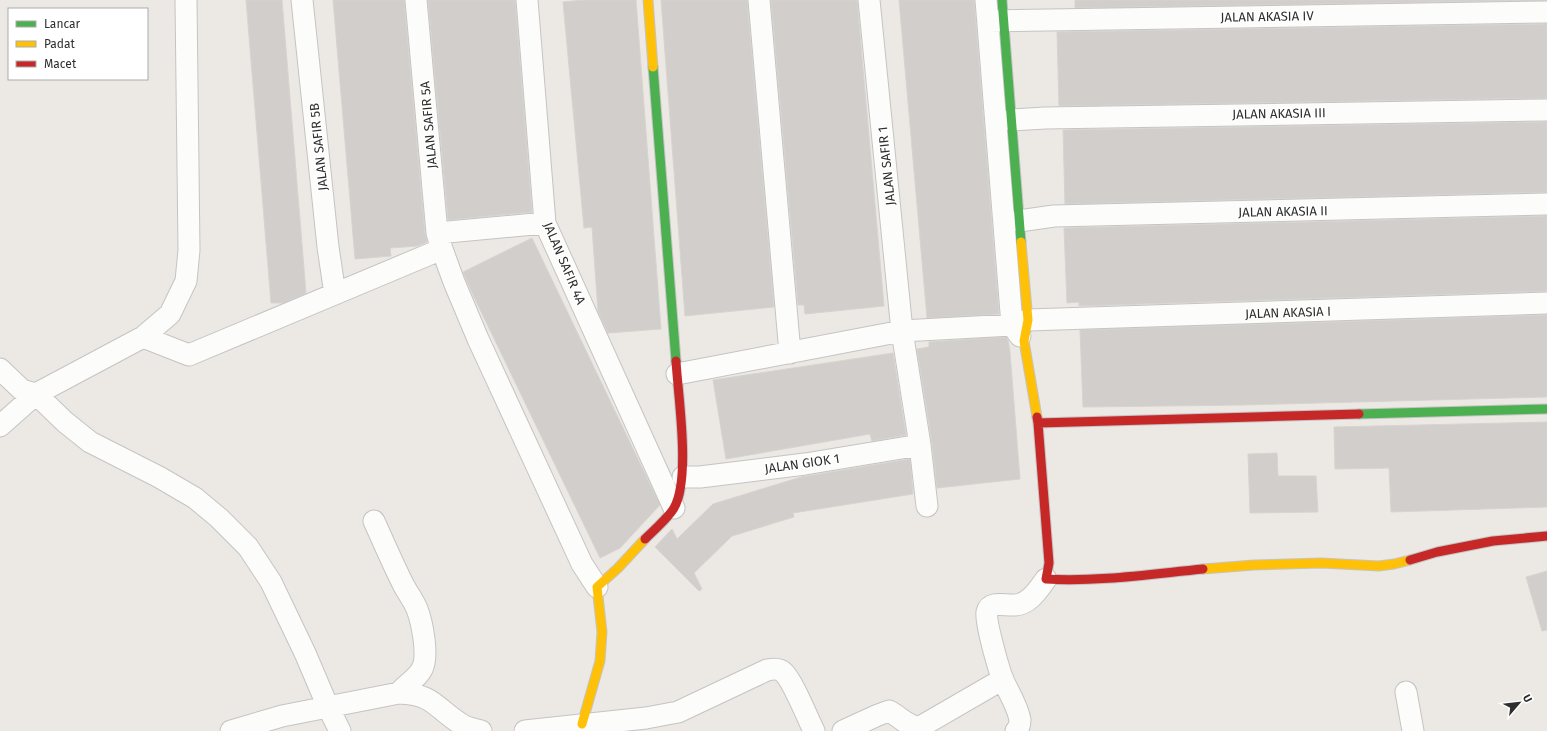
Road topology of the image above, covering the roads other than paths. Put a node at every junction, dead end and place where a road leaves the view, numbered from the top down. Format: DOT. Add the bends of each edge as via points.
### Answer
graph roads {
  1 [pos="186,0"];
  2 [pos="302,0"];
  3 [pos="416,0"];
  4 [pos="527,0"];
  5 [pos="648,0"];
  6 [pos="759,0"];
  7 [pos="870,0"];
  8 [pos="986,0"];
  9 [pos="1547,12"];
  10 [pos="998,14"];
  11 [pos="1547,110"];
  12 [pos="1011,120"];
  13 [pos="1547,204"];
  14 [pos="1019,221"];
  15 [pos="546,223"];
  16 [pos="440,241"];
  17 [pos="335,294"];
  18 [pos="1547,303"];
  19 [pos="1021,329"];
  20 [pos="902,331"];
  21 [pos="143,337"];
  22 [pos="790,353"];
  23 [pos="0,369"];
  24 [pos="677,374"];
  25 [pos="36,394"];
  26 [pos="1547,409"];
  27 [pos="1038,424"];
  28 [pos="0,426"];
  29 [pos="920,444"];
  30 [pos="683,477"];
  31 [pos="927,506"];
  32 [pos="674,508"];
  33 [pos="374,521"];
  34 [pos="1547,536"];
  35 [pos="1046,579"];
  36 [pos="597,587"];
  37 [pos="1003,679"];
  38 [pos="1406,692"];
  39 [pos="399,693"];
  40 [pos="328,707"];
  41 [pos="582,724"];
  42 [pos="231,731"];
  43 [pos="340,731"];
  44 [pos="481,731"];
  45 [pos="525,731"];
  46 [pos="814,731"];
  47 [pos="843,731"];
  48 [pos="1016,731"];
  49 [pos="1413,731"];
  1 -- 21 [label="street" via="190,250 186,282 170,314"];
  2 -- 17 [label="street, JALAN SAFIR 5B"];
  3 -- 16 [label="street, JALAN SAFIR 5A"];
  4 -- 15 [label="street, JALAN SAFIR 4A"];
  5 -- 24 [label="street"];
  6 -- 22 [label="street"];
  7 -- 20 [label="street, JALAN SAFIR 1"];
  8 -- 10 [label="street"];
  9 -- 10 [label="street, JALAN AKASIA IV"];
  10 -- 12 [label="street"];
  10 -- 19 [label="street"];
  11 -- 12 [label="street, JALAN AKASIA III"];
  12 -- 14 [label="street"];
  13 -- 14 [label="street, JALAN AKASIA II" via="1054,216"];
  14 -- 19 [label="street"];
  15 -- 16 [label="street"];
  15 -- 32 [label="street, JALAN SAFIR 4A"];
  16 -- 17 [label="street"];
  16 -- 36 [label="street, JALAN SAFIR 5A" via="478,339 582,564"];
  17 -- 21 [label="street" via="189,355"];
  18 -- 19 [label="street, JALAN AKASIA I"];
  19 -- 20 [label="street, JALAN AKASIA I"];
  19 -- 27 [label="street"];
  20 -- 22 [label="street, JALAN AKASIA I"];
  20 -- 29 [label="street"];
  21 -- 25 [label="street"];
  22 -- 24 [label="street, JALAN AKASIA I"];
  23 -- 25 [label="street" via="22,390"];
  24 -- 30 [label="street"];
  25 -- 28 [label="street"];
  25 -- 40 [label="street" via="90,442 195,498 248,547 271,582"];
  26 -- 27 [label="street"];
  27 -- 35 [label="street" via="1049,563"];
  29 -- 30 [label="street, JALAN GIOK 1" via="805,464"];
  29 -- 31 [label="street"];
  30 -- 32 [label="street"];
  32 -- 36 [label="street"];
  33 -- 39 [label="street" via="421,622 425,656 423,668"];
  34 -- 35 [label="street" via="1493,541 1379,566 1321,563 1254,565 1101,578"];
  35 -- 37 [label="street" via="1028,601 1015,606 1000,604 988,610 990,631"];
  36 -- 41 [label="street" via="602,632 600,661"];
  37 -- 47 [label="street" via="920,727 908,725 889,711"];
  37 -- 48 [label="street" via="1019,717 1020,725"];
  38 -- 49 [label="street"];
  39 -- 40 [label="street"];
  39 -- 44 [label="street" via="413,693 424,697 462,725"];
  40 -- 42 [label="street" via="282,716"];
  40 -- 43 [label="street"];
  41 -- 45 [label="street"];
  41 -- 46 [label="street" via="678,712 773,669 787,676"];
}
